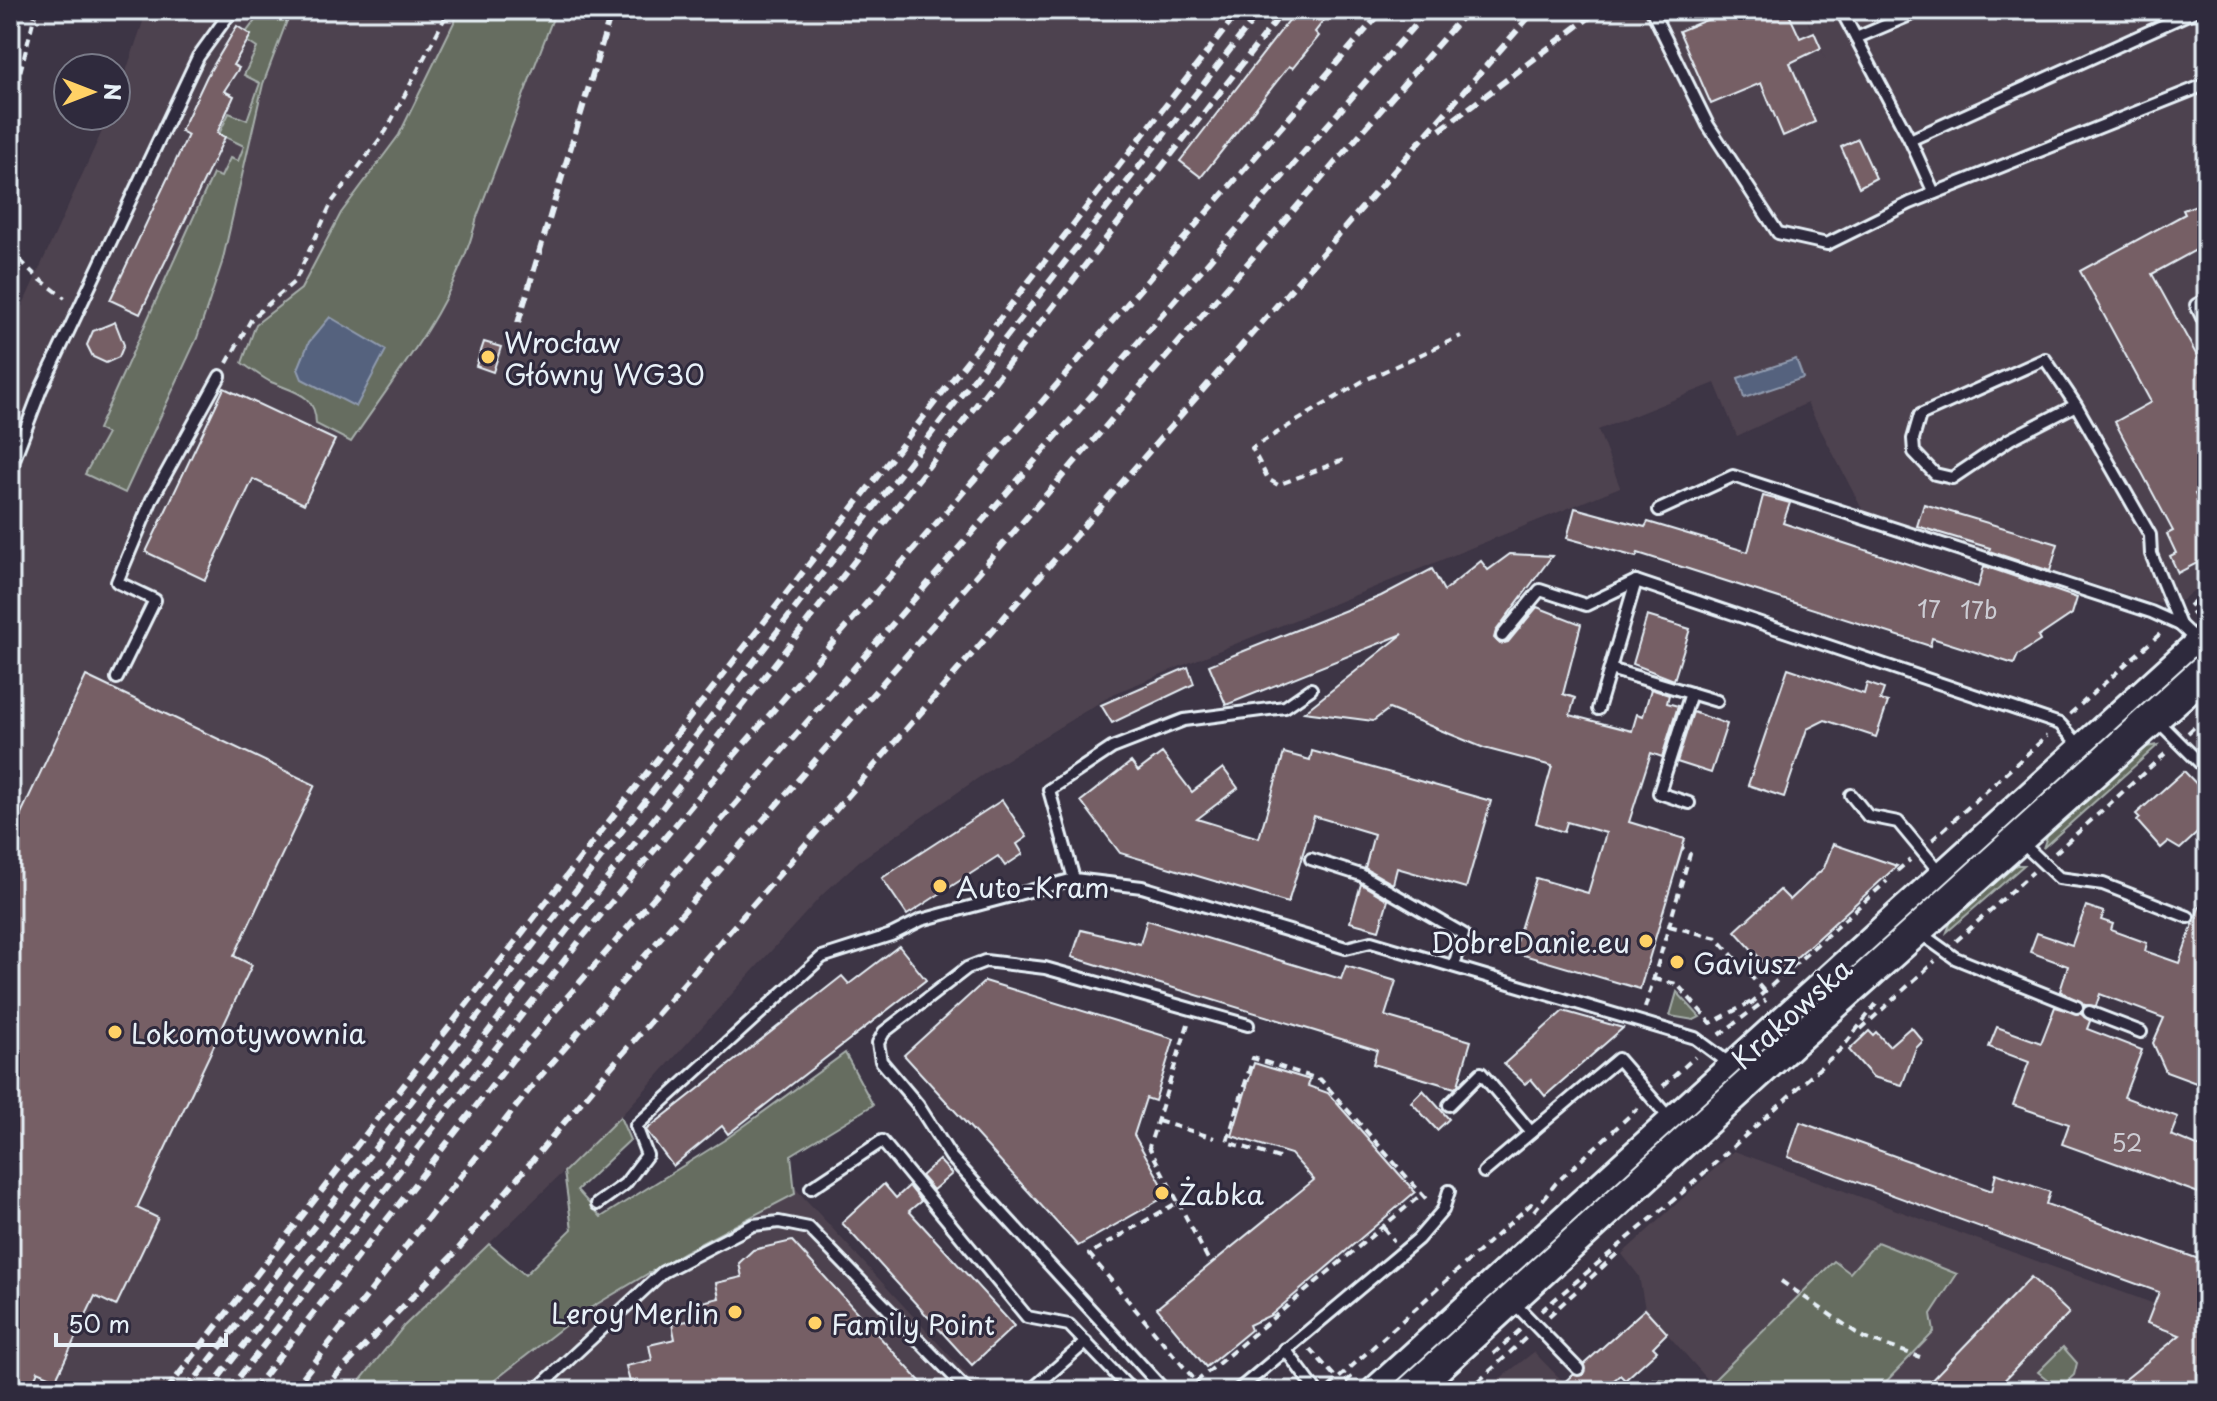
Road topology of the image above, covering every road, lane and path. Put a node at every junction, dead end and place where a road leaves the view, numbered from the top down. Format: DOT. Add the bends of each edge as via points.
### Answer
graph roads {
  1 [pos="36,10"];
  2 [pos="232,10"];
  3 [pos="449,10"];
  4 [pos="1660,10"];
  5 [pos="1841,10"];
  6 [pos="1922,10"];
  7 [pos="2197,10"];
  8 [pos="1856,38"];
  9 [pos="2207,84"];
  10 [pos="10,112"];
  11 [pos="1910,140"];
  12 [pos="1934,193"];
  13 [pos="10,250"];
  14 [pos="2207,299"];
  15 [pos="79,308"];
  16 [pos="2207,328"];
  17 [pos="1461,336"];
  18 [pos="220,376"];
  19 [pos="2076,405"];
  20 [pos="1343,460"];
  21 [pos="10,470"];
  22 [pos="1659,510"];
  23 [pos="1636,581"];
  24 [pos="2207,590"];
  25 [pos="2207,601"];
  26 [pos="2184,611"];
  27 [pos="2163,630"];
  28 [pos="2194,630"];
  29 [pos="1502,636"];
  30 [pos="1610,669"];
  31 [pos="2207,672"];
  32 [pos="117,678"];
  33 [pos="1311,689"];
  34 [pos="1691,693"];
  35 [pos="1717,701"];
  36 [pos="1598,709"];
  37 [pos="2207,715"];
  38 [pos="2068,716"];
  39 [pos="2156,718"];
  40 [pos="2048,735"];
  41 [pos="2183,737"];
  42 [pos="2081,748"];
  43 [pos="2171,749"];
  44 [pos="2207,770"];
  45 [pos="1851,795"];
  46 [pos="1689,803"];
  47 [pos="2020,841"];
  48 [pos="1927,844"];
  49 [pos="1682,848"];
  50 [pos="1914,856"];
  51 [pos="1311,859"];
  52 [pos="2049,859"];
  53 [pos="1897,871"];
  54 [pos="2035,871"];
  55 [pos="1942,876"];
  56 [pos="1074,879"];
  57 [pos="1887,881"];
  58 [pos="2188,917"];
  59 [pos="1669,926"];
  60 [pos="1919,932"];
  61 [pos="1951,947"];
  62 [pos="1940,957"];
  63 [pos="1454,966"];
  64 [pos="1654,979"];
  65 [pos="1764,991"];
  66 [pos="1774,994"];
  67 [pos="1881,997"];
  68 [pos="2077,1007"];
  69 [pos="1192,1010"];
  70 [pos="2089,1012"];
  71 [pos="1641,1022"];
  72 [pos="1248,1025"];
  73 [pos="1861,1029"];
  74 [pos="2141,1032"];
  75 [pos="1718,1035"];
  76 [pos="1697,1055"];
  77 [pos="1734,1066"];
  78 [pos="1657,1090"];
  79 [pos="1646,1101"];
  80 [pos="1449,1105"];
  81 [pos="1158,1121"];
  82 [pos="1672,1121"];
  83 [pos="1531,1132"];
  84 [pos="1214,1138"];
  85 [pos="1279,1158"];
  86 [pos="1484,1172"];
  87 [pos="811,1188"];
  88 [pos="1449,1191"];
  89 [pos="1422,1193"];
  90 [pos="1178,1202"];
  91 [pos="597,1204"];
  92 [pos="1431,1206"];
  93 [pos="1534,1206"];
  94 [pos="1526,1220"];
  95 [pos="1383,1227"];
  96 [pos="1403,1232"];
  97 [pos="1394,1241"];
  98 [pos="1386,1248"];
  99 [pos="1620,1251"];
  100 [pos="1210,1263"];
  101 [pos="1781,1281"];
  102 [pos="1511,1300"];
  103 [pos="1542,1310"];
  104 [pos="1547,1317"];
  105 [pos="1300,1337"];
  106 [pos="1526,1337"];
  107 [pos="1086,1342"];
  108 [pos="1285,1349"];
  109 [pos="1920,1357"];
  110 [pos="1578,1369"];
  111 [pos="1338,1380"];
  112 [pos="1196,1382"];
  113 [pos="1322,1390"];
  114 [pos="535,1391"];
  115 [pos="968,1391"];
  116 [pos="1030,1391"];
  117 [pos="1132,1391"];
  118 [pos="1165,1391"];
  119 [pos="1204,1391"];
  120 [pos="1237,1391"];
  121 [pos="1376,1391"];
  122 [pos="1412,1391"];
  123 [pos="1468,1391"];
  1 -- 10 [label="path"];
  2 -- 15 [label="lane" via="198,57"];
  3 -- 18 [label="path" via="407,97 332,202 295,281 252,318"];
  4 -- 12 [label="lane" via="1653,13 1708,125 1778,233 1827,244"];
  5 -- 8 [label="lane"];
  6 -- 8 [label="lane"];
  7 -- 11 [label="lane"];
  8 -- 11 [label="lane"];
  9 -- 12 [label="lane"];
  11 -- 12 [label="lane"];
  13 -- 15 [label="path"];
  14 -- 16 [label="lane" via="2196,305"];
  15 -- 21 [label="lane"];
  17 -- 20 [label="path" via="1363,381 1252,448 1268,479 1278,485"];
  18 -- 32 [label="lane" via="152,499 117,582 155,600"];
  19 -- 19 [label="lane" via="2010,439 1952,478 1935,474 1914,452 1920,415 2045,359"];
  19 -- 28 [label="lane" via="2150,535 2151,554"];
  22 -- 28 [label="lane" via="1733,476"];
  23 -- 29 [label="lane" via="1586,605 1540,590"];
  23 -- 30 [label="lane"];
  23 -- 42 [label="lane" via="2060,724"];
  24 -- 26 [label="path"];
  25 -- 28 [label="path"];
  27 -- 38 [label="path"];
  28 -- 42 [label="main road, Krakowska"];
  30 -- 34 [label="lane"];
  30 -- 36 [label="lane"];
  31 -- 39 [label="main road, Krakowska"];
  33 -- 56 [label="lane" via="1285,707 1184,720 1112,748 1049,790"];
  34 -- 35 [label="lane"];
  34 -- 46 [label="lane" via="1659,793"];
  37 -- 41 [label="path"];
  39 -- 44 [label="lane"];
  39 -- 47 [label="main road, Krakowska"];
  40 -- 48 [label="path"];
  42 -- 55 [label="main road, Krakowska"];
  43 -- 52 [label="path"];
  45 -- 55 [label="lane" via="1868,816 1898,822"];
  47 -- 58 [label="lane" via="2059,878 2103,884"];
  47 -- 60 [label="main road, Krakowska"];
  49 -- 59 [label="path" via="1690,854"];
  50 -- 53 [label="path"];
  51 -- 63 [label="lane" via="1361,875 1463,934"];
  54 -- 61 [label="path"];
  55 -- 77 [label="main road, Krakowska"];
  56 -- 63 [label="lane" via="1142,887 1346,948 1371,942"];
  56 -- 91 [label="lane" via="921,920 822,957 636,1126 647,1155 625,1184"];
  57 -- 65 [label="path"];
  59 -- 64 [label="path"];
  59 -- 65 [label="path" via="1717,938"];
  60 -- 68 [label="lane" via="1955,958"];
  60 -- 102 [label="main road, Krakowska"];
  62 -- 73 [label="path"];
  63 -- 71 [label="lane"];
  64 -- 65 [label="path" via="1677,984 1711,1023"];
  64 -- 71 [label="path"];
  66 -- 75 [label="path"];
  67 -- 103 [label="path" via="1843,1047"];
  69 -- 72 [label="lane"];
  69 -- 81 [label="path"];
  69 -- 118 [label="lane" via="1045,968 985,961 967,968 884,1032 878,1043 881,1061 951,1157"];
  70 -- 74 [label="lane"];
  71 -- 77 [label="lane" via="1695,1038"];
  76 -- 78 [label="path"];
  77 -- 82 [label="main road, Krakowska"];
  79 -- 94 [label="path" via="1556,1183"];
  80 -- 83 [label="lane" via="1481,1073"];
  81 -- 84 [label="path"];
  81 -- 90 [label="path" via="1149,1147"];
  82 -- 83 [label="lane" via="1618,1059"];
  82 -- 121 [label="main road, Krakowska"];
  83 -- 86 [label="lane"];
  85 -- 89 [label="path" via="1227,1142 1253,1058 1321,1080"];
  87 -- 107 [label="lane" via="882,1141 1027,1317 1069,1325"];
  88 -- 105 [label="lane" via="1443,1210 1418,1239"];
  89 -- 92 [label="path"];
  89 -- 95 [label="path"];
  90 -- 100 [label="path"];
  90 -- 112 [label="path" via="1089,1254"];
  93 -- 111 [label="path"];
  95 -- 97 [label="path"];
  95 -- 112 [label="path"];
  96 -- 97 [label="path"];
  97 -- 98 [label="path"];
  99 -- 104 [label="path"];
  101 -- 109 [label="path" via="1864,1338"];
  102 -- 110 [label="lane"];
  102 -- 122 [label="main road, Krakowska"];
  105 -- 108 [label="lane"];
  105 -- 111 [label="path"];
  106 -- 123 [label="path"];
  107 -- 116 [label="lane"];
  107 -- 117 [label="lane"];
  108 -- 113 [label="lane"];
  108 -- 120 [label="lane"];
  111 -- 113 [label="path"];
  112 -- 119 [label="path"];
  114 -- 115 [label="lane" via="663,1272 753,1225 779,1222 809,1228"];
}
